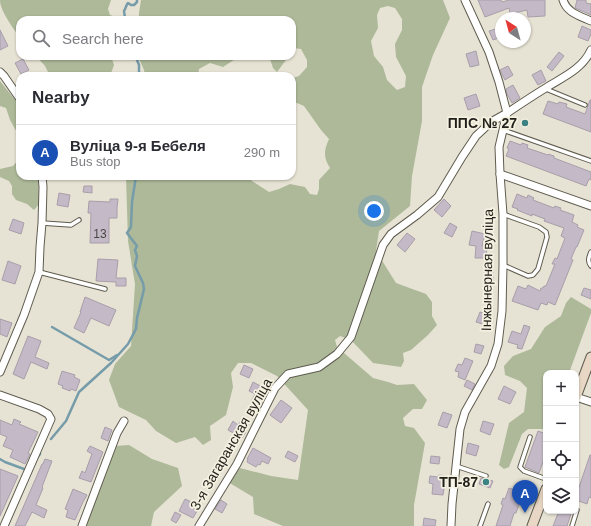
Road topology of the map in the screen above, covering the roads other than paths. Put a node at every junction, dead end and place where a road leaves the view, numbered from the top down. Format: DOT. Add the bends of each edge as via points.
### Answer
graph roads {
  1 [pos="465,0"];
  2 [pos="563,0"];
  3 [pos="591,21"];
  4 [pos="590,54"];
  5 [pos="0,72"];
  6 [pos="545,88"];
  7 [pos="16,93"];
  8 [pos="585,105"];
  9 [pos="507,114"];
  10 [pos="503,130"];
  11 [pos="591,161"];
  12 [pos="500,174"];
  13 [pos="42,180"];
  14 [pos="591,206"];
  15 [pos="503,214"];
  16 [pos="79,220"];
  17 [pos="42,223"];
  18 [pos="591,252"];
  19 [pos="503,265"];
  20 [pos="591,266"];
  21 [pos="39,272"];
  22 [pos="105,289"];
  23 [pos="591,357"];
  24 [pos="0,372"];
  25 [pos="579,389"];
  26 [pos="0,395"];
  27 [pos="579,398"];
  28 [pos="591,402"];
  29 [pos="124,421"];
  30 [pos="530,437"];
  31 [pos="456,466"];
  32 [pos="486,476"];
  33 [pos="543,478"];
  34 [pos="543,500"];
  35 [pos="488,504"];
  36 [pos="576,514"];
  37 [pos="4,526"];
  38 [pos="82,526"];
  39 [pos="199,526"];
  40 [pos="451,526"];
  41 [pos="480,526"];
  42 [pos="532,526"];
  43 [pos="572,526"];
  1 -- 9 [label="street" via="489,52"];
  2 -- 3 [label="street" via="572,13"];
  4 -- 6 [label="street" via="569,74"];
  5 -- 7 [label="street"];
  6 -- 8 [label="lane"];
  6 -- 9 [label="street"];
  9 -- 10 [label="street, Інжынерная вуліца"];
  9 -- 39 [label="street, 3-я Загаранская вуліца" via="490,122 476,136 438,198 391,234 383,245 351,337 336,354 319,367 288,374 274,388 237,464"];
  10 -- 11 [label="lane"];
  10 -- 12 [label="street, Інжынерная вуліца" via="499,147"];
  12 -- 14 [label="street"];
  12 -- 15 [label="street, Інжынерная вуліца"];
  13 -- 17 [label="street"];
  15 -- 19 [label="street, Інжынерная вуліца"];
  15 -- 19 [label="lane" via="539,227 548,237 538,269 533,275 528,276"];
  16 -- 17 [label="lane" via="71,225"];
  17 -- 21 [label="street"];
  18 -- 20 [label="lane" via="588,263"];
  19 -- 31 [label="street, Інжынерная вуліца" via="498,344 491,366 465,412 460,429"];
  21 -- 22 [label="lane"];
  21 -- 24 [label="street"];
  23 -- 25 [label="main road"];
  26 -- 37 [label="street" via="39,409 48,414 51,420"];
  27 -- 28 [label="street"];
  29 -- 38 [label="street" via="117,433"];
  30 -- 33 [label="lane" via="520,466 524,471"];
  31 -- 32 [label="lane"];
  31 -- 40 [label="street, Інжынерная вуліца"];
  34 -- 42 [label="main road"];
  35 -- 41 [label="lane"];
  36 -- 43 [label="lane"];
}
